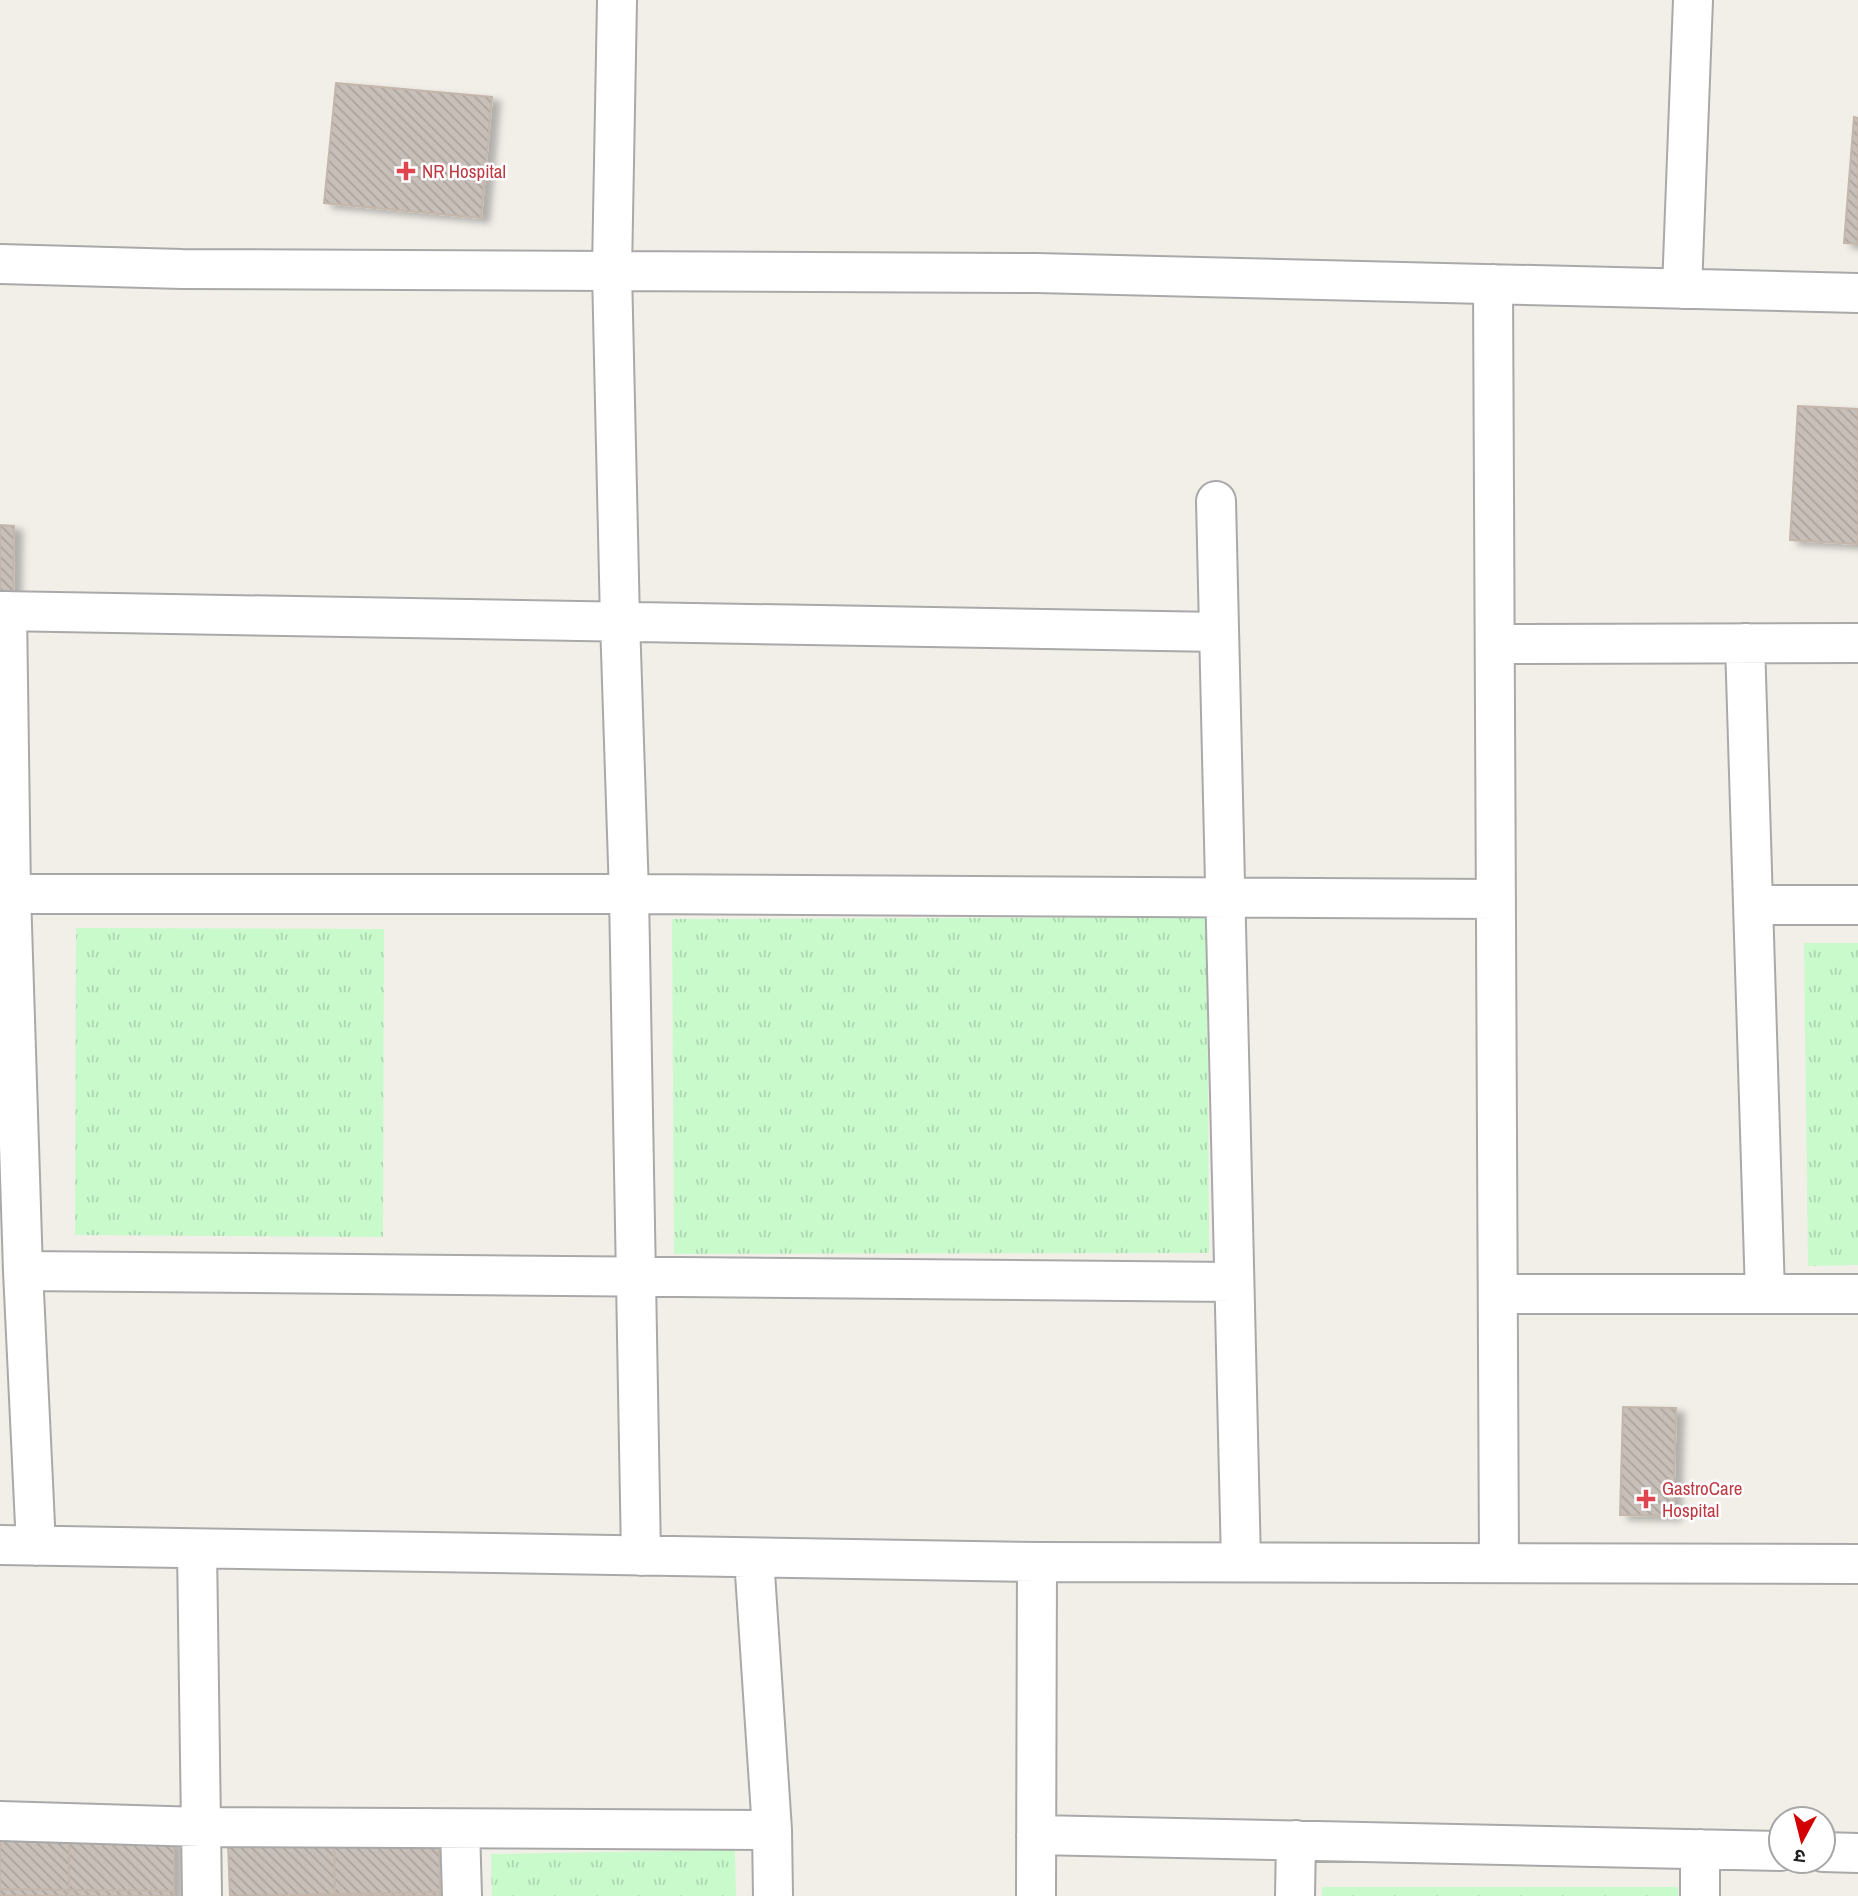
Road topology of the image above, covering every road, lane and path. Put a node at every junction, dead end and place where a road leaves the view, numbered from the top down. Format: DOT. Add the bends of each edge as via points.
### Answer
graph roads {
  1 [pos="617,0"];
  2 [pos="1693,0"];
  3 [pos="0,264"];
  4 [pos="612,271"];
  5 [pos="1493,284"];
  6 [pos="1682,289"];
  7 [pos="1858,293"];
  8 [pos="1216,501"];
  9 [pos="4,611"];
  10 [pos="620,621"];
  11 [pos="1219,632"];
  12 [pos="1495,643"];
  13 [pos="1745,643"];
  14 [pos="1858,643"];
  15 [pos="11,894"];
  16 [pos="629,894"];
  17 [pos="1225,898"];
  18 [pos="1496,899"];
  19 [pos="1754,905"];
  20 [pos="1858,905"];
  21 [pos="23,1271"];
  22 [pos="635,1276"];
  23 [pos="1234,1282"];
  24 [pos="1498,1294"];
  25 [pos="1765,1294"];
  26 [pos="1858,1294"];
  27 [pos="18,1546"];
  28 [pos="197,1549"];
  29 [pos="641,1556"];
  30 [pos="754,1558"];
  31 [pos="1037,1562"];
  32 [pos="1241,1562"];
  33 [pos="1499,1563"];
  34 [pos="1858,1564"];
  35 [pos="0,1821"];
  36 [pos="201,1827"];
  37 [pos="460,1829"];
  38 [pos="772,1830"];
  39 [pos="1036,1835"];
  40 [pos="1296,1840"];
  41 [pos="1700,1849"];
  42 [pos="1767,1851"];
  43 [pos="1837,1852"];
  44 [pos="1858,1853"];
  45 [pos="202,1896"];
  46 [pos="462,1896"];
  47 [pos="773,1896"];
  48 [pos="1036,1896"];
  49 [pos="1295,1896"];
  50 [pos="1700,1896"];
  1 -- 4 [label="street"];
  2 -- 6 [label="street"];
  3 -- 4 [label="street" via="196,270"];
  4 -- 5 [label="street" via="1050,273"];
  4 -- 10 [label="street"];
  5 -- 6 [label="street"];
  5 -- 12 [label="street"];
  6 -- 7 [label="street"];
  8 -- 11 [label="street"];
  9 -- 10 [label="street"];
  9 -- 15 [label="street"];
  10 -- 11 [label="street"];
  10 -- 16 [label="street"];
  11 -- 17 [label="street"];
  12 -- 13 [label="street"];
  12 -- 18 [label="street"];
  13 -- 14 [label="street"];
  13 -- 19 [label="street"];
  15 -- 16 [label="street"];
  15 -- 21 [label="street"];
  16 -- 17 [label="street"];
  16 -- 22 [label="street"];
  17 -- 18 [label="street"];
  17 -- 23 [label="street"];
  18 -- 24 [label="street"];
  19 -- 20 [label="street"];
  19 -- 25 [label="street"];
  21 -- 22 [label="street"];
  21 -- 27 [label="street"];
  22 -- 23 [label="street"];
  22 -- 29 [label="street"];
  23 -- 32 [label="street"];
  24 -- 25 [label="street"];
  24 -- 33 [label="street"];
  25 -- 26 [label="street"];
  27 -- 28 [label="street"];
  28 -- 29 [label="street"];
  28 -- 36 [label="street"];
  29 -- 30 [label="street"];
  30 -- 31 [label="street"];
  30 -- 38 [label="street"];
  31 -- 32 [label="street"];
  31 -- 39 [label="street"];
  32 -- 33 [label="street"];
  33 -- 34 [label="street"];
  35 -- 36 [label="street"];
  36 -- 37 [label="street"];
  36 -- 45 [label="street"];
  37 -- 38 [label="street"];
  37 -- 46 [label="street"];
  38 -- 47 [label="street"];
  39 -- 40 [label="street"];
  39 -- 48 [label="street"];
  40 -- 41 [label="street"];
  40 -- 49 [label="street"];
  41 -- 42 [label="street"];
  41 -- 50 [label="street"];
  43 -- 44 [label="street"];
}
